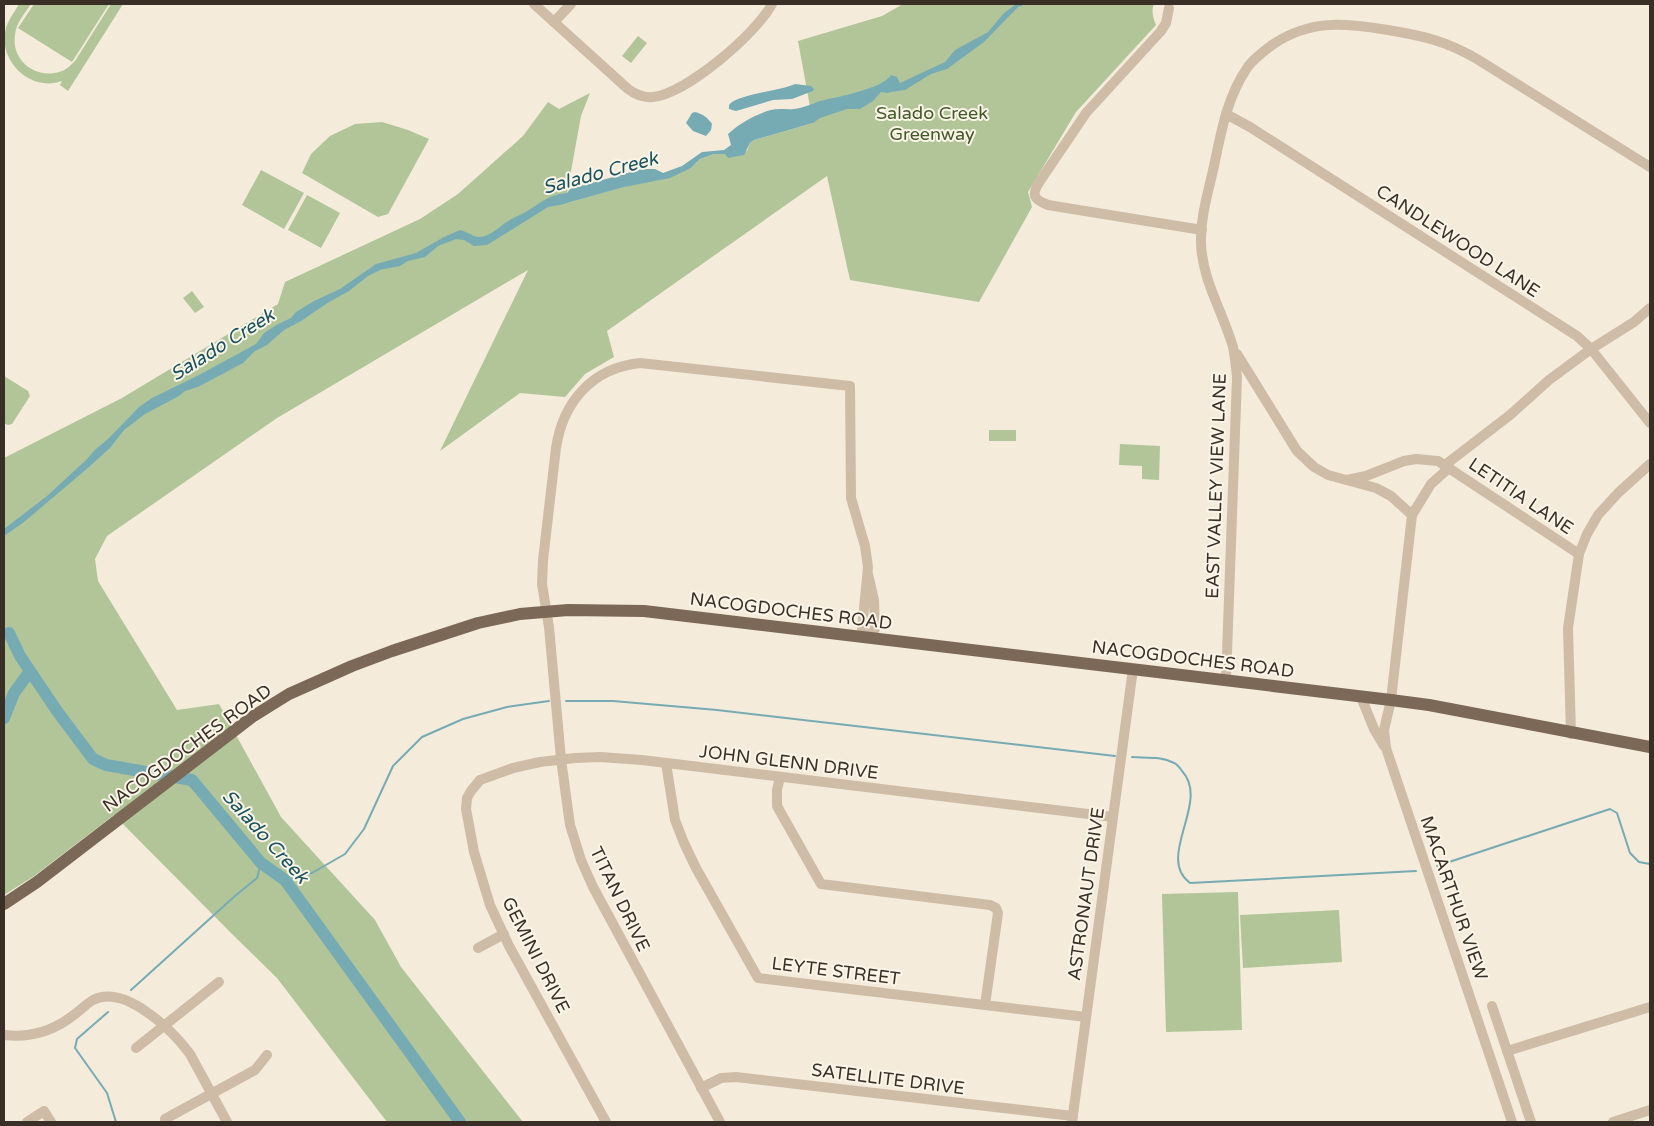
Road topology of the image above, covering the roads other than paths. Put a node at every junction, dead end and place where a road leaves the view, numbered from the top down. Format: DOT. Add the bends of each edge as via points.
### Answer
graph roads {
  1 [pos="534,4"];
  2 [pos="571,4"];
  3 [pos="772,4"];
  4 [pos="1169,8"];
  5 [pos="554,22"];
  6 [pos="1226,114"];
  7 [pos="1650,167"];
  8 [pos="1202,230"];
  9 [pos="1650,308"];
  10 [pos="1233,347"];
  11 [pos="1591,349"];
  12 [pos="1650,423"];
  13 [pos="1650,464"];
  14 [pos="1444,465"];
  15 [pos="1347,480"];
  16 [pos="1412,515"];
  17 [pos="1579,554"];
  18 [pos="546,612"];
  19 [pos="869,638"];
  20 [pos="1133,669"];
  21 [pos="1226,681"];
  22 [pos="1361,697"];
  23 [pos="1391,700"];
  24 [pos="1572,734"];
  25 [pos="1386,748"];
  26 [pos="1650,748"];
  27 [pos="561,760"];
  28 [pos="666,763"];
  29 [pos="780,777"];
  30 [pos="470,794"];
  31 [pos="1113,818"];
  32 [pos="4,904"];
  33 [pos="504,934"];
  34 [pos="478,948"];
  35 [pos="219,982"];
  36 [pos="985,1005"];
  37 [pos="1492,1006"];
  38 [pos="1650,1006"];
  39 [pos="1086,1017"];
  40 [pos="164,1026"];
  41 [pos="4,1035"];
  42 [pos="136,1048"];
  43 [pos="1507,1051"];
  44 [pos="267,1055"];
  45 [pos="701,1088"];
  46 [pos="212,1094"];
  47 [pos="1524,1099"];
  48 [pos="1506,1105"];
  49 [pos="1650,1110"];
  50 [pos="1073,1119"];
  51 [pos="165,1120"];
  52 [pos="27,1122"];
  53 [pos="50,1122"];
  54 [pos="227,1122"];
  55 [pos="606,1122"];
  56 [pos="720,1122"];
  57 [pos="1512,1122"];
  58 [pos="1531,1122"];
  59 [pos="1613,1122"];
  1 -- 5 [label="street"];
  2 -- 5 [label="street"];
  3 -- 5 [label="street" via="762,19 725,55 686,83 660,96 634,94"];
  4 -- 8 [label="street" via="1161,31 1080,120 1034,194 1048,205"];
  6 -- 7 [label="street, EAST VALLEY VIEW LANE" via="1234,90 1248,66 1268,48 1296,31 1327,24 1353,24 1446,42"];
  6 -- 8 [label="street, EAST VALLEY VIEW LANE"];
  6 -- 11 [label="street, CANDLEWOOD LANE" via="1577,336"];
  8 -- 10 [label="street, EAST VALLEY VIEW LANE" via="1204,268"];
  9 -- 11 [label="street"];
  10 -- 15 [label="street" via="1302,457 1321,471"];
  10 -- 21 [label="street, EAST VALLEY VIEW LANE" via="1237,390"];
  11 -- 12 [label="street, CANDLEWOOD LANE"];
  11 -- 14 [label="street"];
  13 -- 17 [label="street" via="1598,515"];
  14 -- 15 [label="street" via="1416,459"];
  14 -- 16 [label="street"];
  14 -- 17 [label="street, LETITIA LANE"];
  15 -- 16 [label="street" via="1392,496"];
  16 -- 23 [label="street, MACARTHUR VIEW"];
  17 -- 24 [label="street" via="1568,628"];
  18 -- 19 [label="main road, NACOGDOCHES ROAD" via="644,611"];
  18 -- 19 [label="street, TITAN DRIVE" via="543,560 558,434 566,412 585,388 602,375 640,362 850,386 851,498 874,600 875,629"];
  18 -- 27 [label="street, TITAN DRIVE"];
  18 -- 32 [label="main road, NACOGDOCHES ROAD" via="478,623 354,665 289,694"];
  19 -- 20 [label="main road, NACOGDOCHES ROAD"];
  20 -- 21 [label="main road, NACOGDOCHES ROAD"];
  20 -- 31 [label="street, ASTRONAUT DRIVE"];
  21 -- 22 [label="main road, NACOGDOCHES ROAD"];
  22 -- 23 [label="main road, NACOGDOCHES ROAD"];
  22 -- 25 [label="street"];
  23 -- 24 [label="main road, NACOGDOCHES ROAD"];
  23 -- 25 [label="street, MACARTHUR VIEW" via="1384,730"];
  24 -- 26 [label="main road, NACOGDOCHES ROAD"];
  25 -- 48 [label="street, MACARTHUR VIEW"];
  27 -- 28 [label="street, JOHN GLENN DRIVE" via="600,757"];
  27 -- 30 [label="street, JOHN GLENN DRIVE" via="494,774 480,780"];
  27 -- 45 [label="street, TITAN DRIVE" via="570,825 585,872"];
  28 -- 29 [label="street, JOHN GLENN DRIVE"];
  28 -- 36 [label="street, LEYTE STREET" via="675,820 684,843 758,978"];
  29 -- 31 [label="street, JOHN GLENN DRIVE"];
  29 -- 36 [label="street" via="778,806 821,884 996,908 998,913"];
  30 -- 33 [label="street, GEMINI DRIVE" via="466,809 474,852 486,894"];
  31 -- 39 [label="street, ASTRONAUT DRIVE"];
  33 -- 34 [label="street"];
  33 -- 55 [label="street, GEMINI DRIVE"];
  35 -- 40 [label="street"];
  36 -- 39 [label="street, LEYTE STREET"];
  37 -- 43 [label="street"];
  38 -- 43 [label="street"];
  39 -- 50 [label="street, ASTRONAUT DRIVE"];
  40 -- 41 [label="street" via="115,996 95,999 62,1024 45,1032"];
  40 -- 42 [label="street"];
  40 -- 46 [label="street" via="190,1054"];
  43 -- 47 [label="street"];
  44 -- 46 [label="street" via="255,1070"];
  45 -- 50 [label="street, SATELLITE DRIVE" via="721,1078 736,1078"];
  45 -- 56 [label="street, TITAN DRIVE"];
  46 -- 51 [label="street"];
  46 -- 54 [label="street"];
  47 -- 48 [label="street"];
  47 -- 58 [label="street"];
  48 -- 57 [label="street, MACARTHUR VIEW"];
  49 -- 59 [label="street"];
  52 -- 53 [label="street" via="44,1112"];
}
